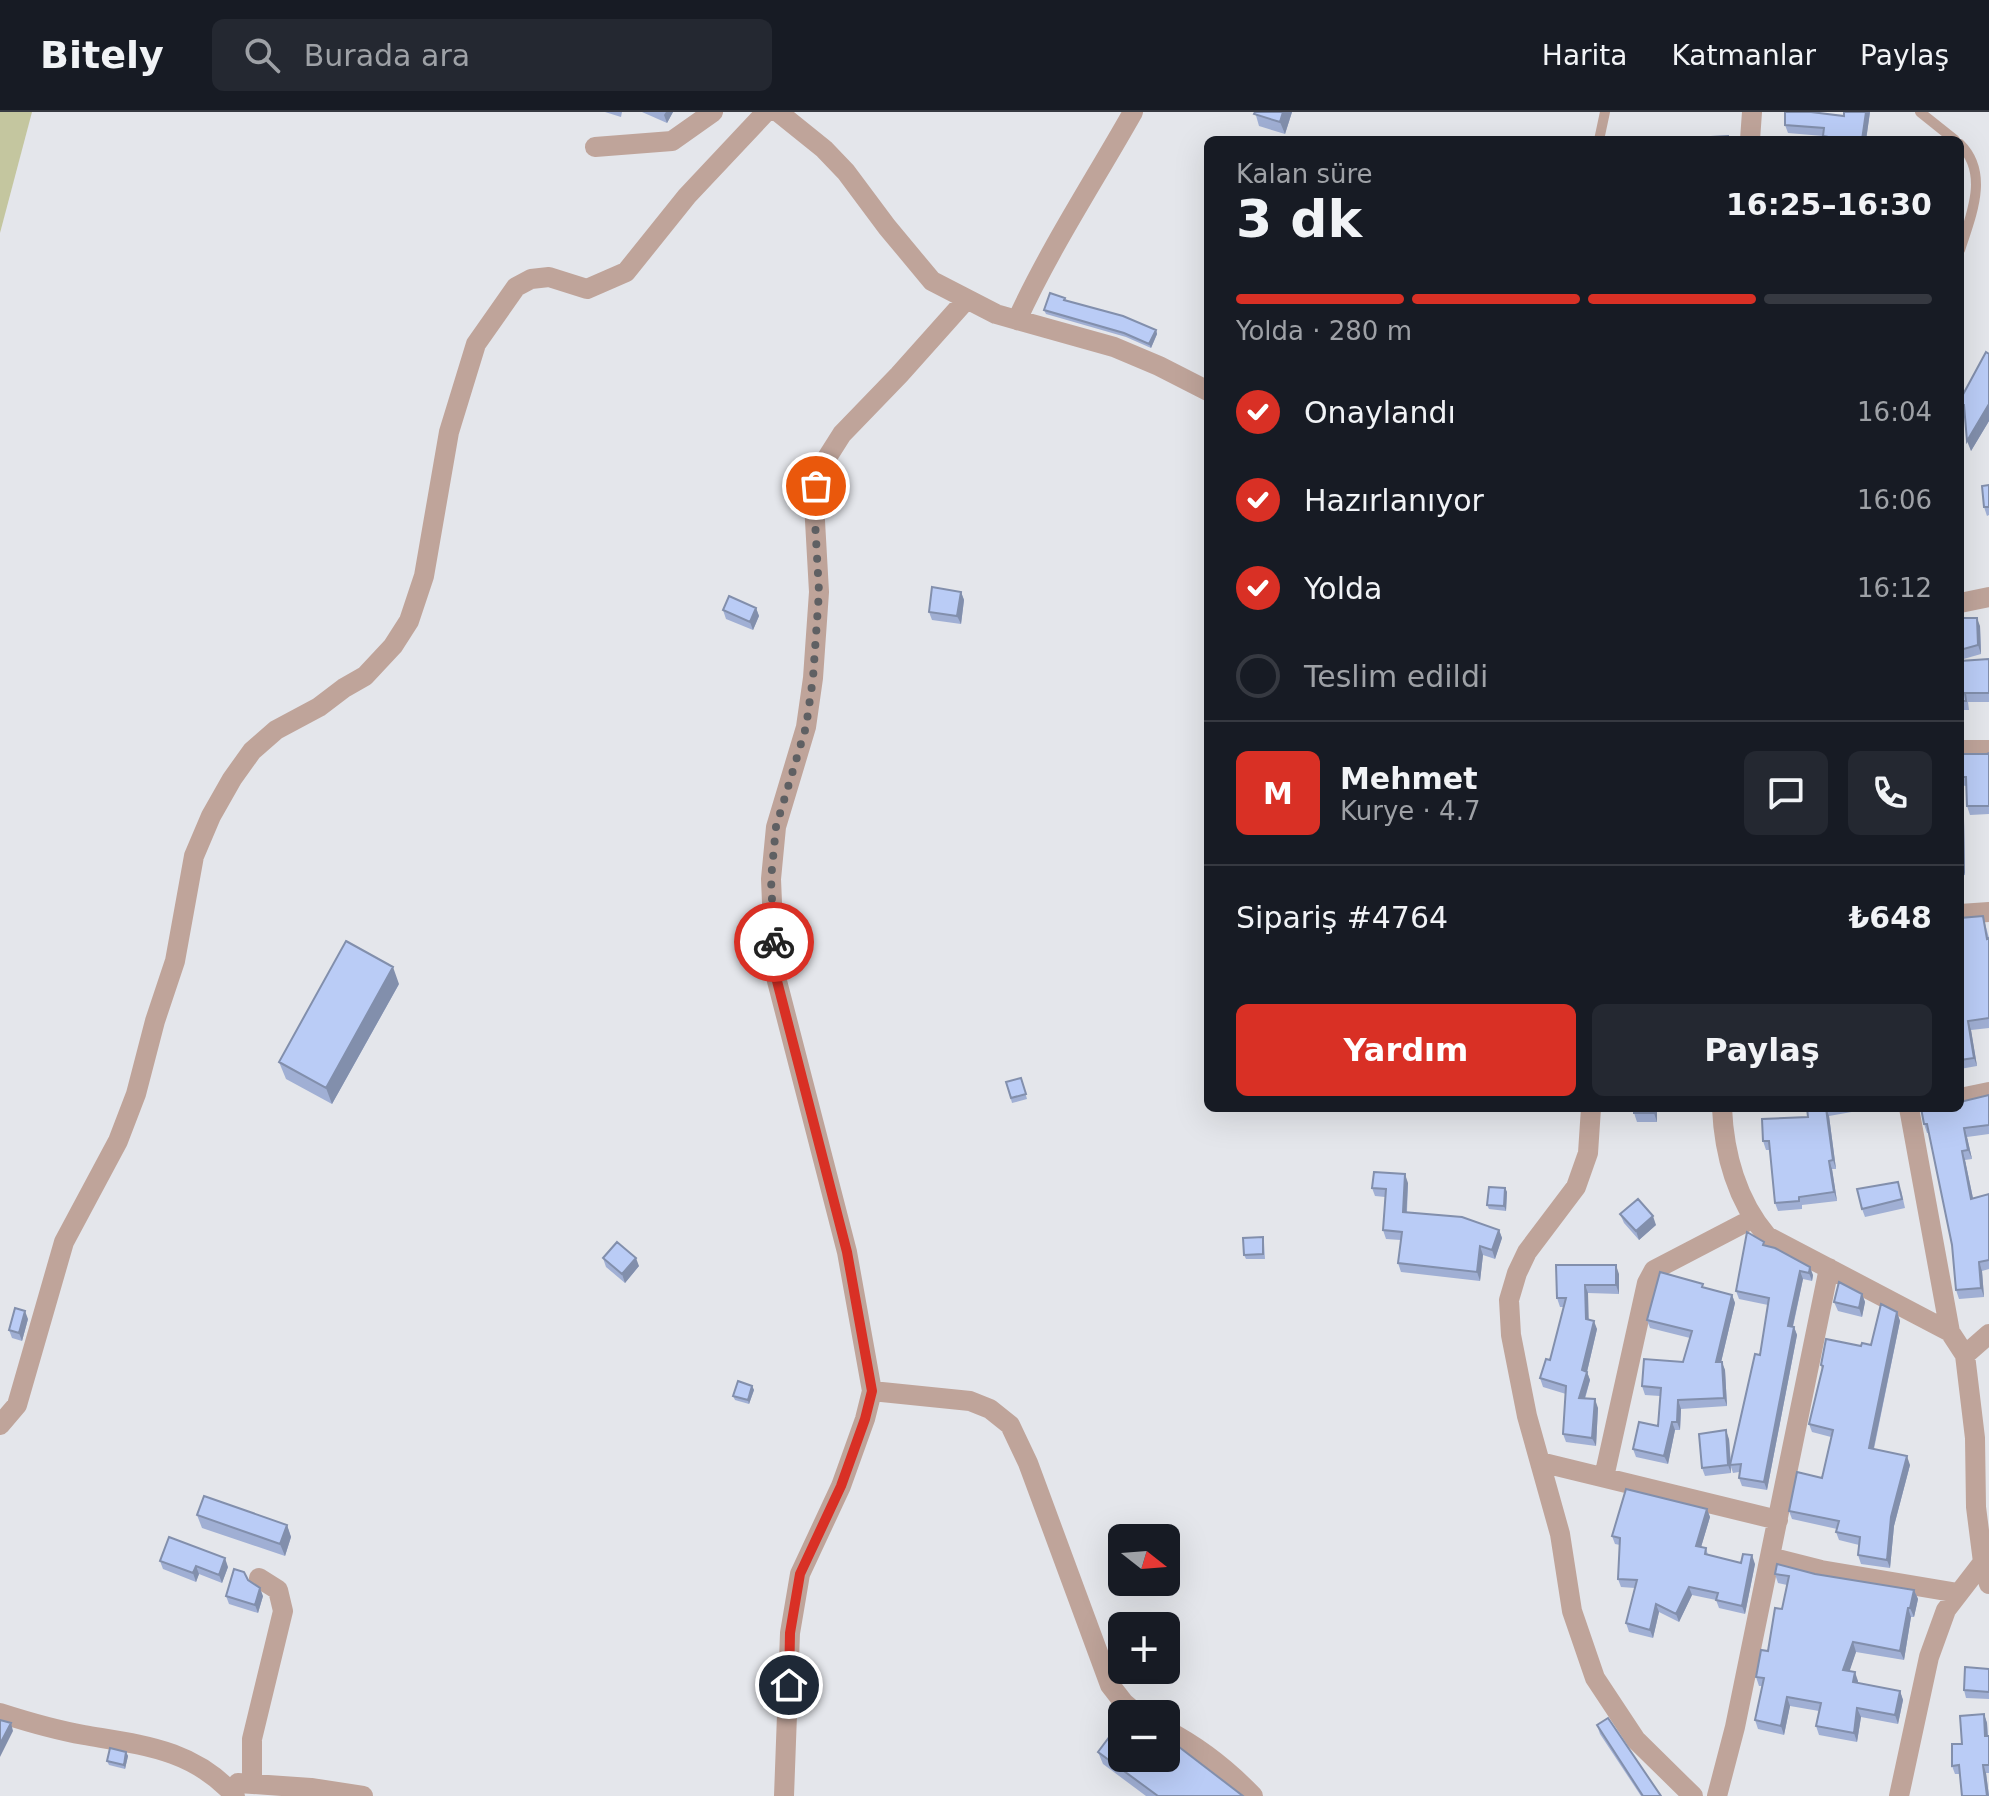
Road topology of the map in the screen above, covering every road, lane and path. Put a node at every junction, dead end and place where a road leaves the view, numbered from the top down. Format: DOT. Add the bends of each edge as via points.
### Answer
graph roads {
  1 [pos="713,112"];
  2 [pos="766,112"];
  3 [pos="778,112"];
  4 [pos="1133,112"];
  5 [pos="1605,112"];
  6 [pos="1752,112"];
  7 [pos="1920,112"];
  8 [pos="1600,136"];
  9 [pos="1750,136"];
  10 [pos="1950,136"];
  11 [pos="595,147"];
  12 [pos="1964,148"];
  13 [pos="1964,236"];
  14 [pos="966,300"];
  15 [pos="1017,320"];
  16 [pos="1204,389"];
  17 [pos="1989,597"];
  18 [pos="1964,602"];
  19 [pos="1964,750"];
  20 [pos="1989,750"];
  21 [pos="1989,912"];
  22 [pos="1964,914"];
  23 [pos="1989,1092"];
  24 [pos="1964,1097"];
  25 [pos="1591,1112"];
  26 [pos="1723,1112"];
  27 [pos="1910,1112"];
  28 [pos="1752,1219"];
  29 [pos="1829,1268"];
  30 [pos="1950,1332"];
  31 [pos="1989,1334"];
  32 [pos="1965,1355"];
  33 [pos="872,1391"];
  34 [pos="0,1425"];
  35 [pos="1540,1462"];
  36 [pos="1604,1477"];
  37 [pos="1778,1520"];
  38 [pos="1770,1557"];
  39 [pos="1983,1562"];
  40 [pos="259,1578"];
  41 [pos="1989,1584"];
  42 [pos="1958,1593"];
  43 [pos="1122,1700"];
  44 [pos="0,1713"];
  45 [pos="1180,1737"];
  46 [pos="236,1787"];
  47 [pos="363,1796"];
  48 [pos="784,1796"];
  49 [pos="1253,1796"];
  50 [pos="1693,1796"];
  51 [pos="1717,1796"];
  52 [pos="1899,1796"];
  1 -- 11 [label="street" via="672,141"];
  2 -- 34 [label="street" via="687,196 626,272 587,289 549,277 531,279 516,287 476,344 449,432 424,576 409,621 365,676 276,730 252,751 211,816 194,856 175,961 127,1120 64,1242 17,1405"];
  3 -- 14 [label="street" via="846,172 932,281"];
  4 -- 15 [label="street" via="1050,252"];
  5 -- 8 [label="lane"];
  6 -- 9 [label="street"];
  7 -- 10 [label="lane"];
  12 -- 13 [label="lane" via="1976,160 1981,177"];
  14 -- 15 [label="street"];
  14 -- 33 [label="street" via="842,434 823,464 814,503 819,592 813,678 806,727 776,827 771,879 777,981 847,1252"];
  15 -- 16 [label="street" via="1114,347"];
  17 -- 18 [label="street"];
  19 -- 20 [label="street"];
  21 -- 22 [label="street"];
  23 -- 24 [label="street"];
  25 -- 35 [label="street" via="1588,1153 1576,1187 1527,1252 1509,1300 1527,1416"];
  26 -- 28 [label="street" via="1736,1185"];
  27 -- 30 [label="street"];
  28 -- 29 [label="street" via="1767,1236"];
  28 -- 36 [label="street" via="1654,1270"];
  29 -- 30 [label="street"];
  29 -- 37 [label="street"];
  30 -- 32 [label="street"];
  31 -- 32 [label="street"];
  32 -- 39 [label="street"];
  33 -- 43 [label="street" via="970,1401 1010,1425 1110,1685"];
  33 -- 48 [label="street" via="841,1486 800,1574 790,1633"];
  35 -- 36 [label="street"];
  35 -- 50 [label="street" via="1560,1534 1572,1611 1595,1678 1636,1740"];
  36 -- 37 [label="street"];
  37 -- 38 [label="street"];
  38 -- 42 [label="street"];
  38 -- 51 [label="street"];
  39 -- 41 [label="street"];
  39 -- 42 [label="street"];
  40 -- 46 [label="street" via="278,1590 283,1611"];
  42 -- 52 [label="street" via="1929,1657"];
  44 -- 46 [label="street" via="142,1744 188,1759"];
  45 -- 49 [label="street" via="1211,1757"];
  46 -- 47 [label="street" via="311,1788"];
}
